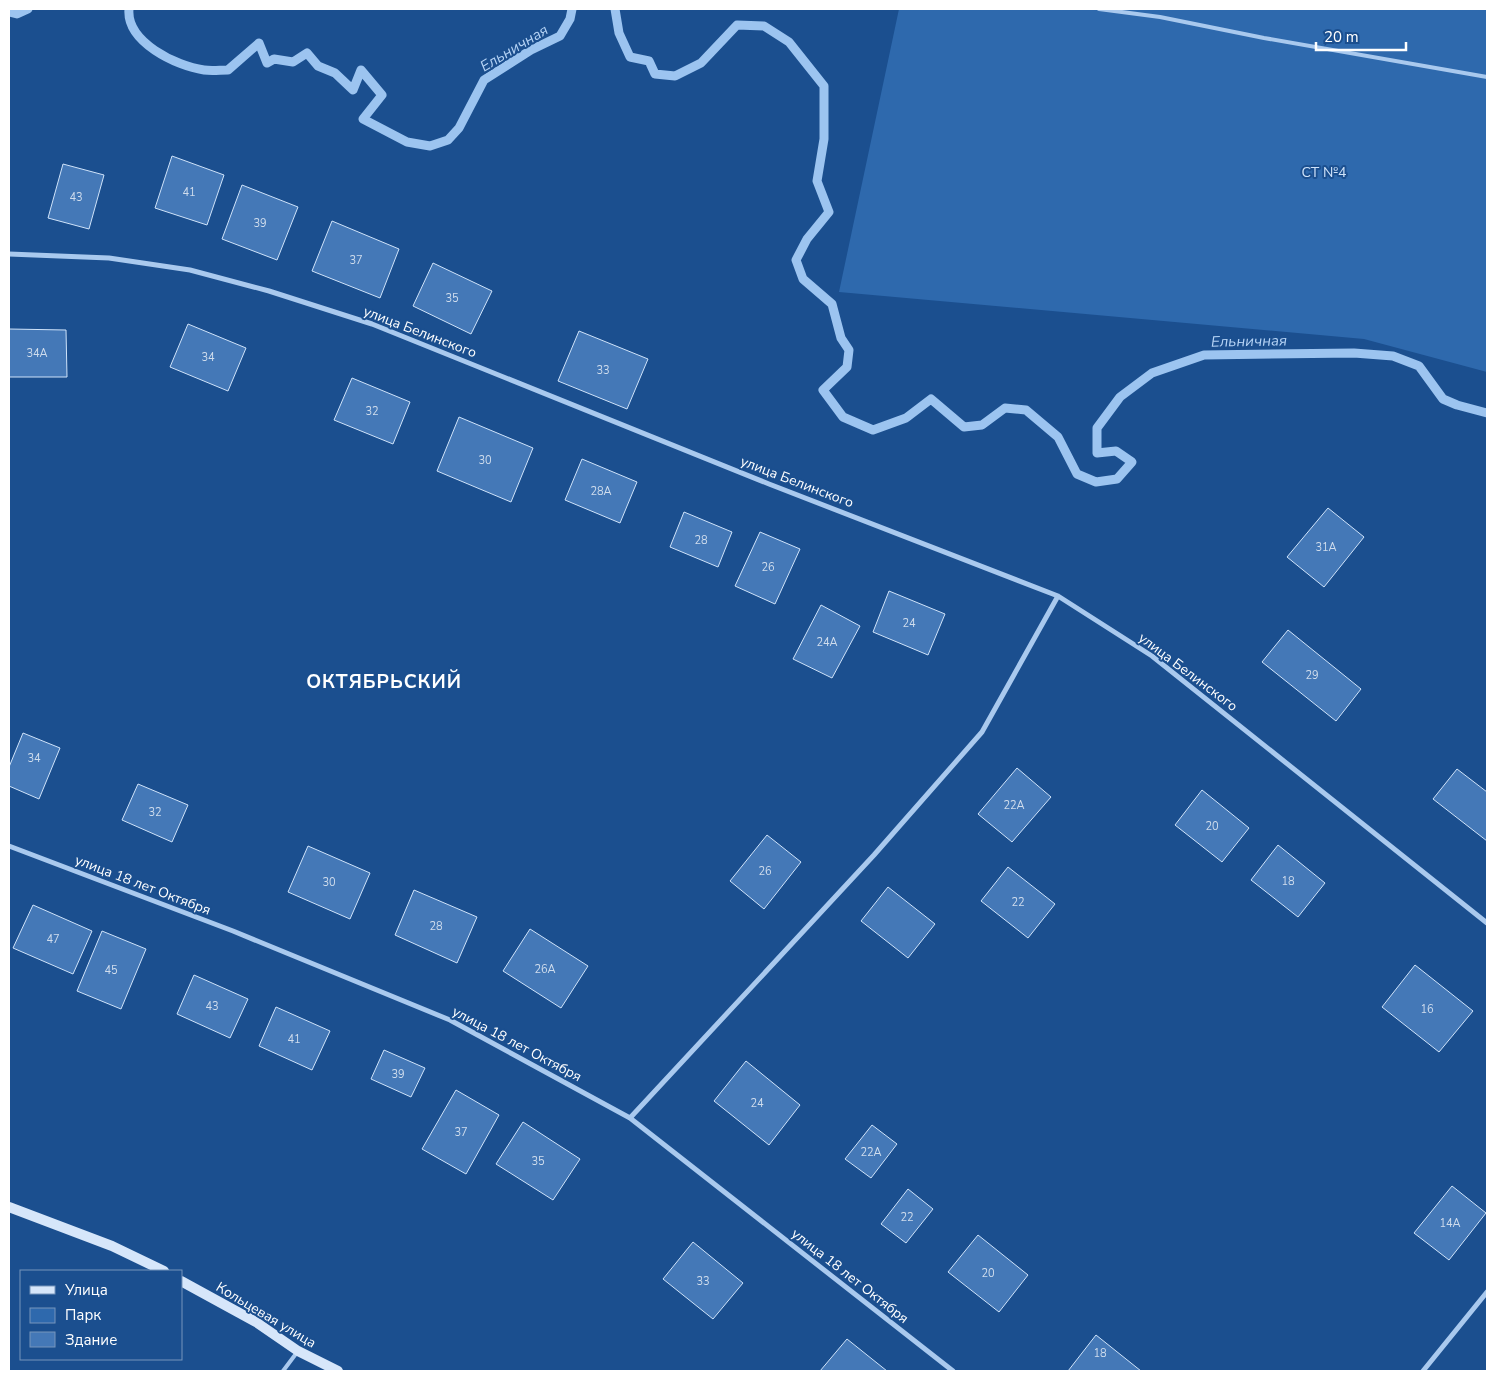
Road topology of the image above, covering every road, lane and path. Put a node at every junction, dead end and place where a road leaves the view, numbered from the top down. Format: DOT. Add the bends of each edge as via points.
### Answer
graph roads {
  1 [pos="1099,9"];
  2 [pos="1487,77"];
  3 [pos="9,254"];
  4 [pos="1058,596"];
  5 [pos="9,846"];
  6 [pos="1487,923"];
  7 [pos="630,1118"];
  8 [pos="9,1207"];
  9 [pos="162,1270"];
  10 [pos="182,1282"];
  11 [pos="1487,1292"];
  12 [pos="298,1351"];
  13 [pos="283,1371"];
  14 [pos="338,1371"];
  15 [pos="953,1371"];
  16 [pos="1424,1371"];
  1 -- 2 [label="lane" via="1160,16 1264,38"];
  3 -- 4 [label="street, улица Белинского" via="108,258 190,270 372,324"];
  4 -- 6 [label="street, улица Белинского" via="1152,656"];
  4 -- 7 [label="street" via="982,732 874,855"];
  5 -- 7 [label="street, улица 18 лет Октября" via="450,1020"];
  7 -- 15 [label="street, улица 18 лет Октября"];
  8 -- 9 [label="street" via="104,1242"];
  10 -- 12 [label="street, Кольцевая улица" via="256,1322"];
  11 -- 16 [label="street"];
  12 -- 13 [label="lane"];
  12 -- 14 [label="street, Кольцевая улица"];
}
